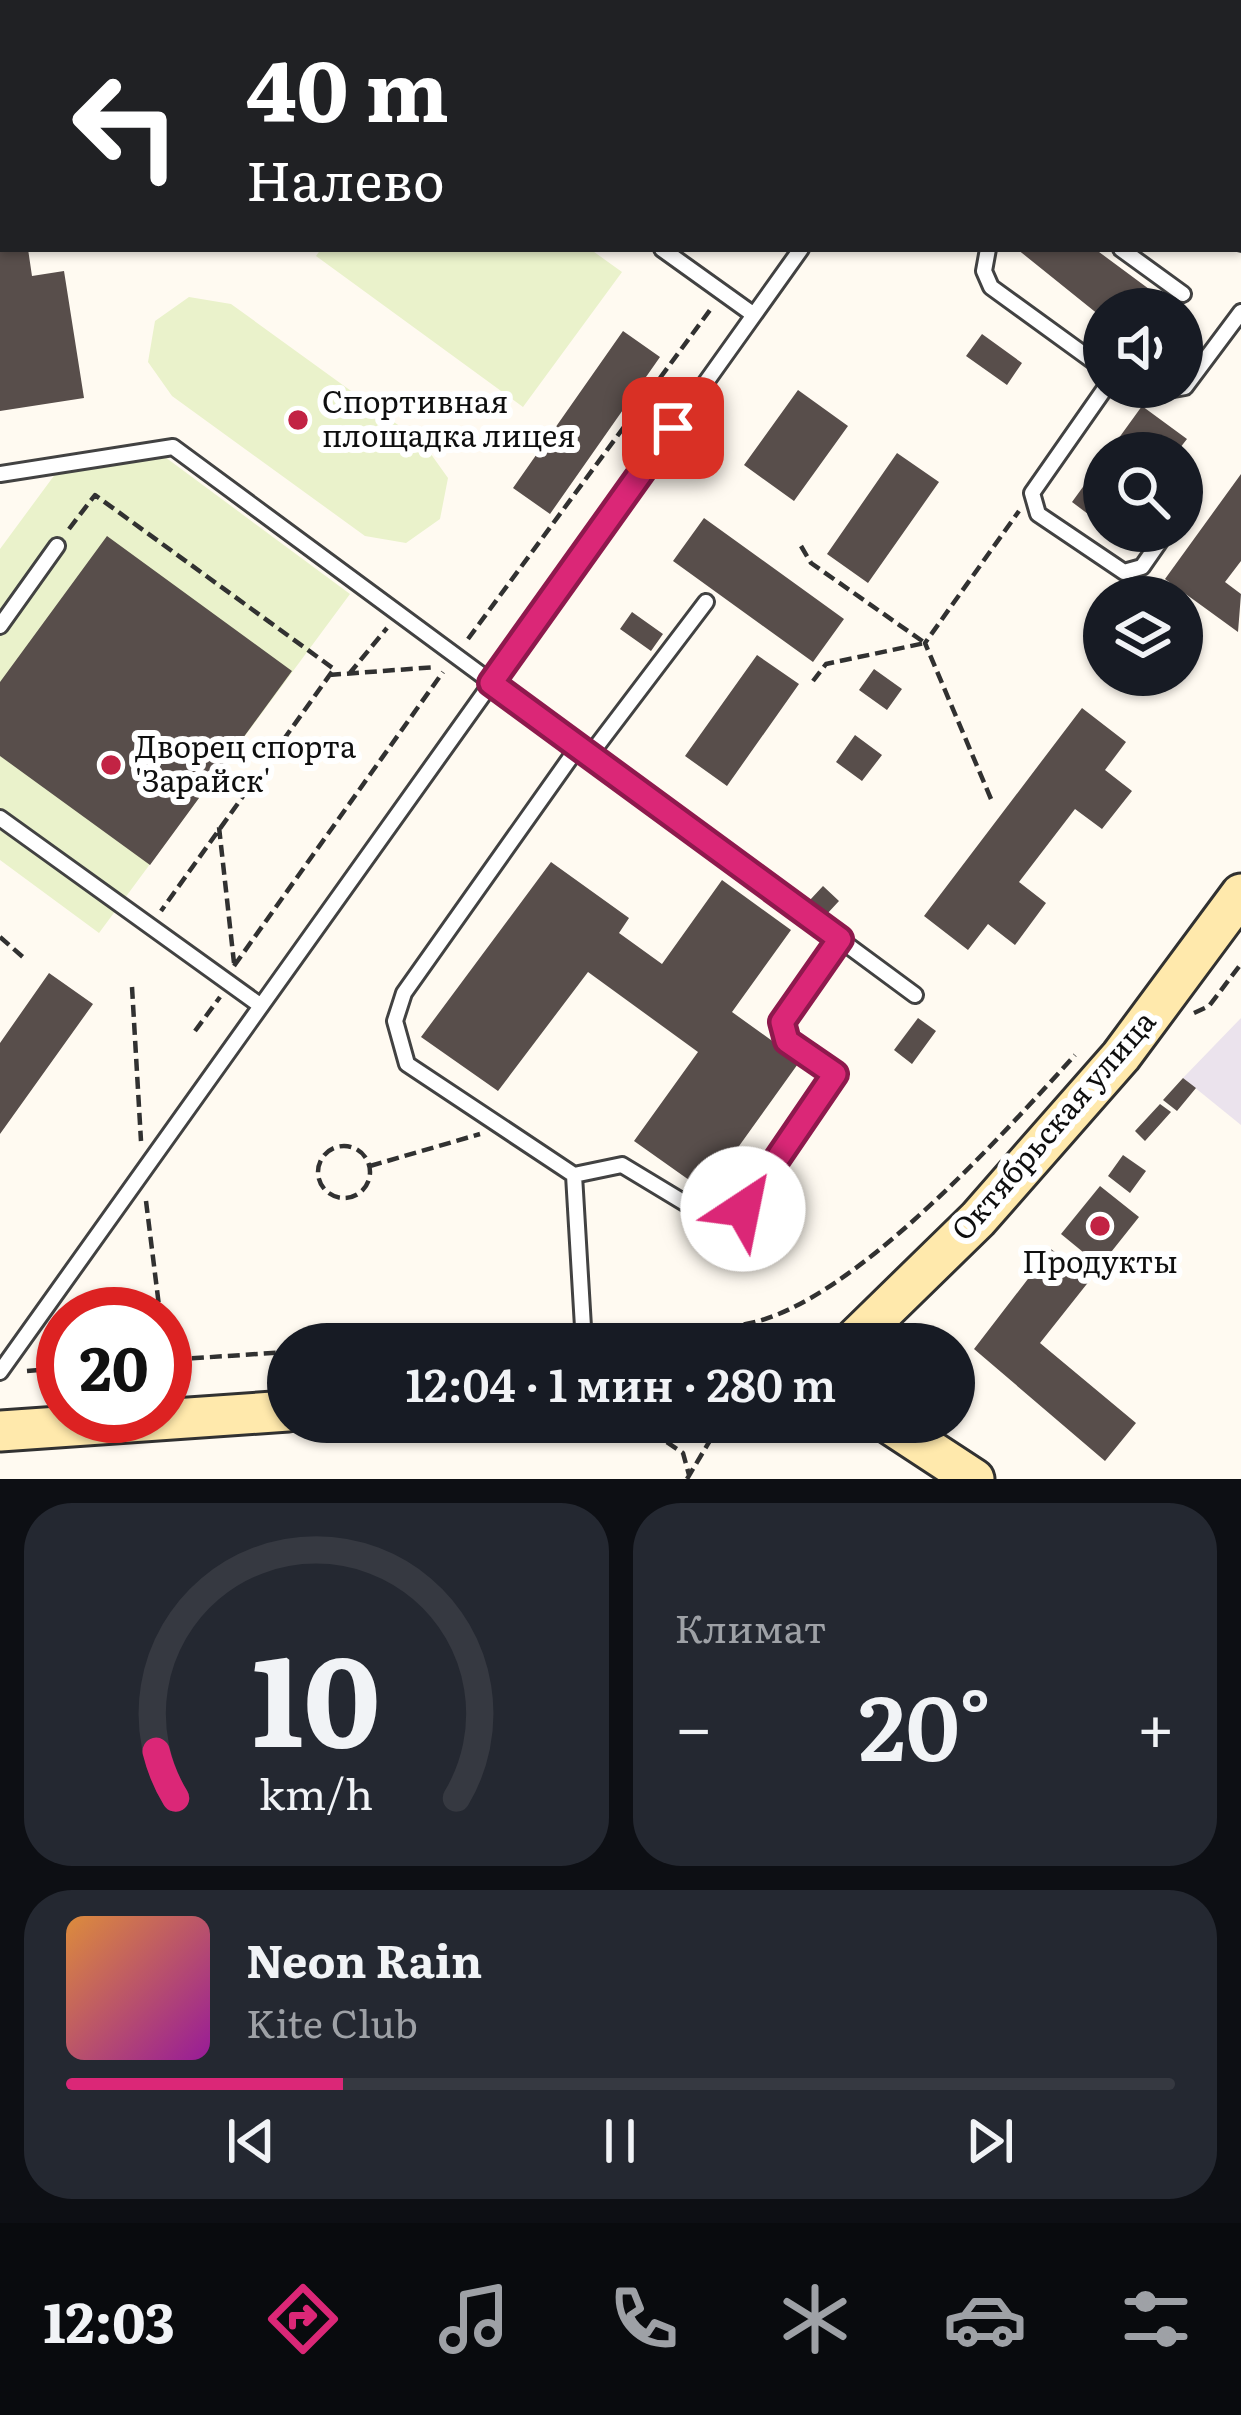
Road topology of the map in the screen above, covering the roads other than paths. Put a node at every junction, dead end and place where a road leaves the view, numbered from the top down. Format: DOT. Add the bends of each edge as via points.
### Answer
graph roads {
  1 [pos="666,252"];
  2 [pos="799,252"];
  3 [pos="987,252"];
  4 [pos="1125,252"];
  5 [pos="1175,288"];
  6 [pos="1241,312"];
  7 [pos="754,315"];
  8 [pos="1083,354"];
  9 [pos="1203,362"];
  10 [pos="1091,408"];
  11 [pos="0,474"];
  12 [pos="1083,544"];
  13 [pos="57,546"];
  14 [pos="1094,552"];
  15 [pos="1153,552"];
  16 [pos="706,602"];
  17 [pos="0,626"];
  18 [pos="491,683"];
  19 [pos="584,751"];
  20 [pos="0,818"];
  21 [pos="1241,894"];
  22 [pos="840,939"];
  23 [pos="915,994"];
  24 [pos="261,1006"];
  25 [pos="574,1175"];
  26 [pos="583,1323"];
  27 [pos="872,1323"];
  28 [pos="0,1372"];
  29 [pos="267,1412"];
  30 [pos="0,1431"];
  31 [pos="918,1443"];
  32 [pos="974,1479"];
  1 -- 7 [label="lane"];
  2 -- 7 [label="lane"];
  3 -- 8 [label="lane" via="991,287"];
  4 -- 5 [label="lane"];
  6 -- 9 [label="lane"];
  7 -- 18 [label="lane"];
  10 -- 12 [label="lane" via="1031,493 1038,514"];
  11 -- 18 [label="lane" via="173,447 451,661"];
  13 -- 17 [label="lane"];
  14 -- 15 [label="lane" via="1124,572 1142,567"];
  16 -- 19 [label="lane"];
  18 -- 19 [label="lane"];
  18 -- 24 [label="lane"];
  19 -- 22 [label="lane"];
  19 -- 25 [label="lane" via="404,992 395,1021 407,1064"];
  20 -- 24 [label="lane"];
  21 -- 27 [label="main road, Октябрьская улица" via="1107,1073 978,1219"];
  22 -- 23 [label="lane"];
  22 -- 25 [label="lane" via="782,1022 787,1041 835,1074 743,1209 713,1220 622,1165"];
  24 -- 28 [label="lane"];
  25 -- 26 [label="lane"];
  29 -- 30 [label="main road"];
  31 -- 32 [label="main road"];
}
